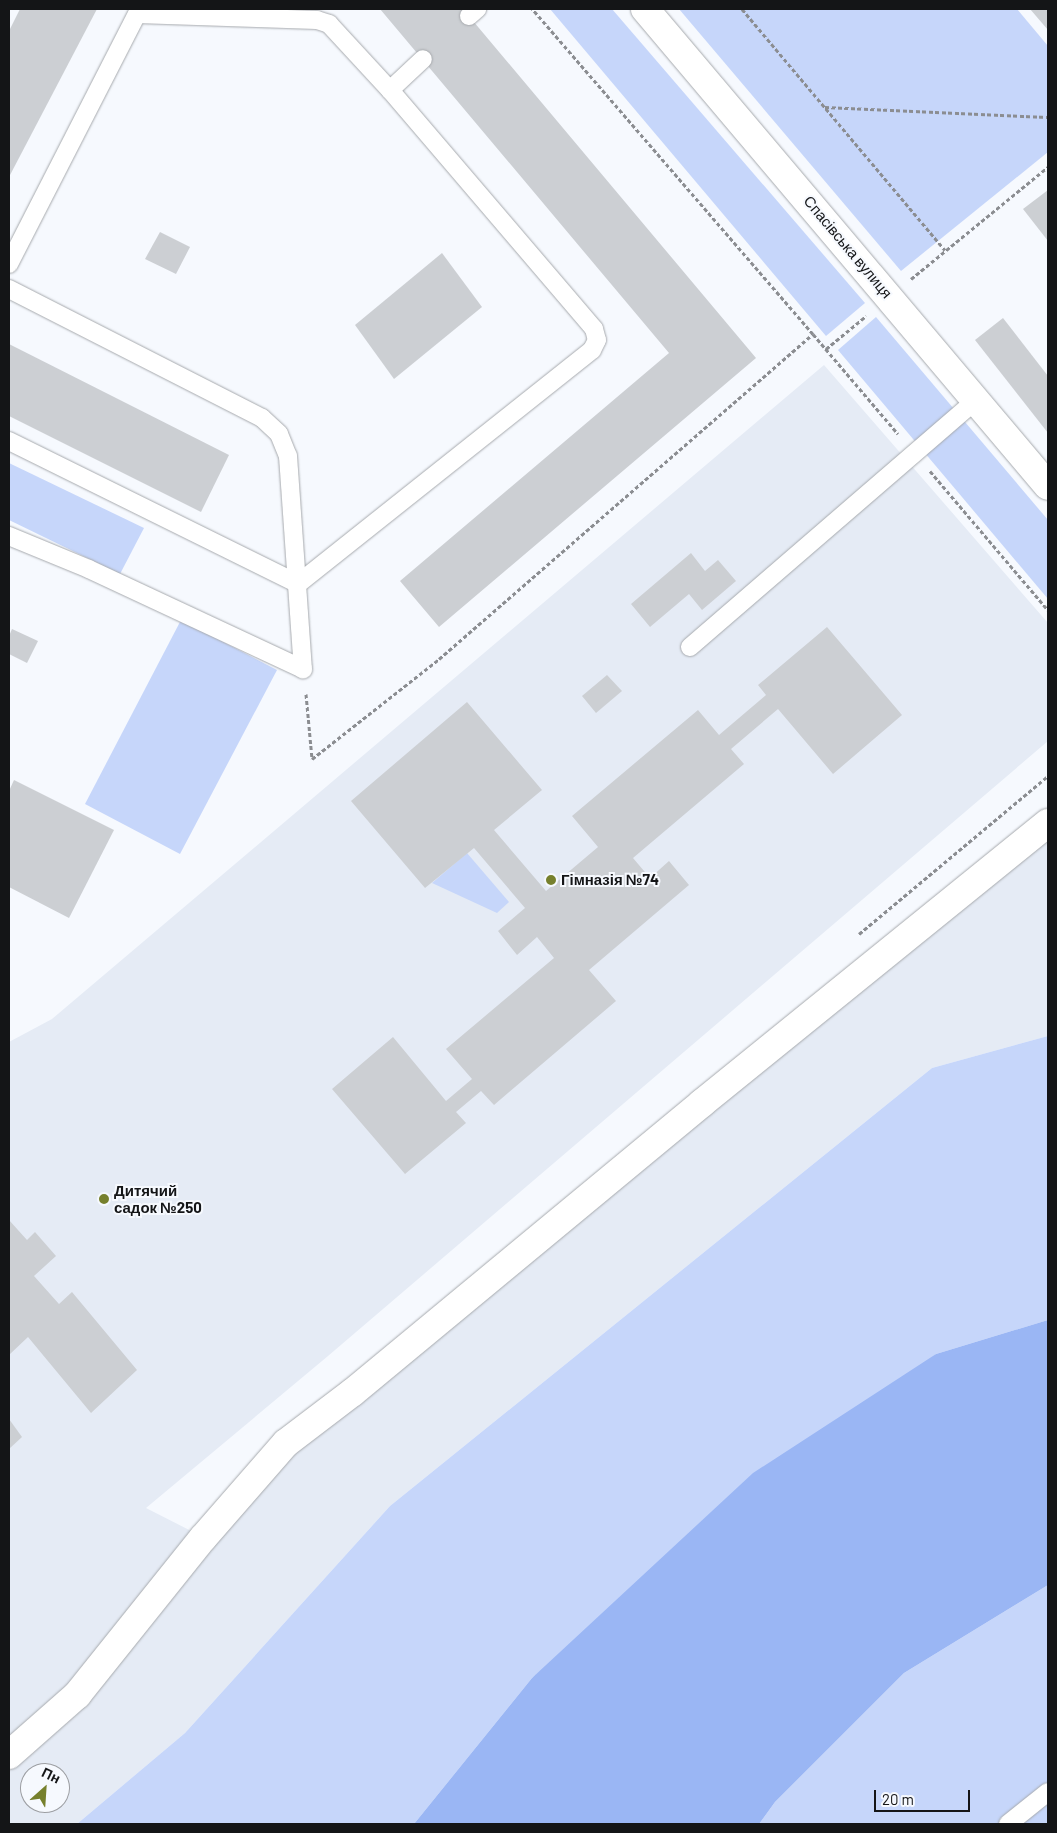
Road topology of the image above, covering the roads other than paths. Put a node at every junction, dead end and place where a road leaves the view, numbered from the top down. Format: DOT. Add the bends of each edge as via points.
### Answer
graph roads {
  1 [pos="646,9"];
  2 [pos="132,11"];
  3 [pos="423,59"];
  4 [pos="390,90"];
  5 [pos="9,264"];
  6 [pos="9,289"];
  7 [pos="976,400"];
  8 [pos="9,441"];
  9 [pos="1048,486"];
  10 [pos="9,536"];
  11 [pos="298,584"];
  12 [pos="690,647"];
  13 [pos="1048,823"];
  14 [pos="9,1755"];
  15 [pos="1048,1792"];
  16 [pos="1008,1824"];
  1 -- 7 [label="street, Спасівська вулиця"];
  2 -- 4 [label="lane" via="317,20 329,24"];
  2 -- 5 [label="lane"];
  3 -- 4 [label="lane"];
  4 -- 11 [label="lane" via="594,329 598,340 592,350"];
  6 -- 11 [label="lane" via="262,418 279,434 288,456"];
  7 -- 9 [label="street, Спасівська вулиця"];
  7 -- 12 [label="lane"];
  8 -- 11 [label="lane"];
  10 -- 11 [label="lane" via="89,569 303,669"];
  13 -- 14 [label="street" via="709,1097 361,1386 286,1443 203,1538 77,1695"];
  15 -- 16 [label="lane"];
}
